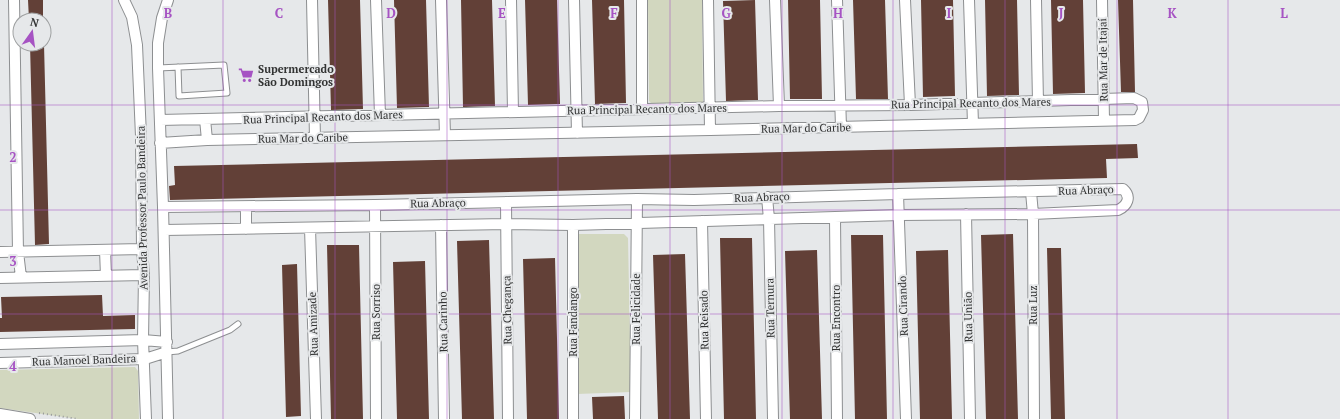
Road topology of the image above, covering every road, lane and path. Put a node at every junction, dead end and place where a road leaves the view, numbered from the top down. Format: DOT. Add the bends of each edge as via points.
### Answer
graph roads {
  1 [pos="14,0"];
  2 [pos="124,0"];
  3 [pos="168,0"];
  4 [pos="312,0"];
  5 [pos="376,0"];
  6 [pos="441,0"];
  7 [pos="511,0"];
  8 [pos="574,0"];
  9 [pos="642,0"];
  10 [pos="708,0"];
  11 [pos="775,0"];
  12 [pos="837,0"];
  13 [pos="905,0"];
  14 [pos="969,0"];
  15 [pos="1036,0"];
  16 [pos="1102,0"];
  17 [pos="178,67"];
  18 [pos="158,68"];
  19 [pos="1134,98"];
  20 [pos="1103,99"];
  21 [pos="1038,102"];
  22 [pos="973,103"];
  23 [pos="910,105"];
  24 [pos="779,106"];
  25 [pos="840,106"];
  26 [pos="710,108"];
  27 [pos="642,110"];
  28 [pos="577,111"];
  29 [pos="513,112"];
  30 [pos="444,113"];
  31 [pos="380,115"];
  32 [pos="315,117"];
  33 [pos="160,120"];
  34 [pos="205,120"];
  35 [pos="1104,120"];
  36 [pos="973,124"];
  37 [pos="842,127"];
  38 [pos="710,130"];
  39 [pos="578,133"];
  40 [pos="445,135"];
  41 [pos="315,138"];
  42 [pos="207,140"];
  43 [pos="160,143"];
  44 [pos="1031,192"];
  45 [pos="898,194"];
  46 [pos="767,197"];
  47 [pos="637,199"];
  48 [pos="506,202"];
  49 [pos="375,205"];
  50 [pos="163,207"];
  51 [pos="246,207"];
  52 [pos="966,214"];
  53 [pos="1033,214"];
  54 [pos="900,216"];
  55 [pos="835,218"];
  56 [pos="769,219"];
  57 [pos="702,221"];
  58 [pos="637,223"];
  59 [pos="506,224"];
  60 [pos="573,225"];
  61 [pos="375,226"];
  62 [pos="441,226"];
  63 [pos="310,228"];
  64 [pos="246,229"];
  65 [pos="164,230"];
  66 [pos="142,249"];
  67 [pos="105,250"];
  68 [pos="0,252"];
  69 [pos="18,252"];
  70 [pos="144,275"];
  71 [pos="106,276"];
  72 [pos="20,277"];
  73 [pos="0,278"];
  74 [pos="238,324"];
  75 [pos="143,340"];
  76 [pos="2,344"];
  77 [pos="167,347"];
  78 [pos="145,359"];
  79 [pos="2,362"];
  80 [pos="0,414"];
  81 [pos="14,418"];
  82 [pos="30,419"];
  83 [pos="146,419"];
  84 [pos="168,419"];
  85 [pos="316,419"];
  86 [pos="376,419"];
  87 [pos="444,419"];
  88 [pos="508,419"];
  89 [pos="573,419"];
  90 [pos="636,419"];
  91 [pos="706,419"];
  92 [pos="772,419"];
  93 [pos="837,419"];
  94 [pos="906,419"];
  95 [pos="970,419"];
  96 [pos="1034,419"];
  1 -- 69 [label="street"];
  2 -- 66 [label="street, Avenida Professor Paulo Bandeira" via="132,17 137,45"];
  3 -- 18 [label="street, Avenida Professor Paulo Bandeira" via="158,43"];
  4 -- 32 [label="street"];
  5 -- 31 [label="street"];
  6 -- 30 [label="street"];
  7 -- 29 [label="street"];
  8 -- 28 [label="street"];
  9 -- 27 [label="street"];
  10 -- 26 [label="street"];
  11 -- 24 [label="street"];
  12 -- 25 [label="street"];
  13 -- 23 [label="street"];
  14 -- 22 [label="street"];
  15 -- 21 [label="street"];
  16 -- 20 [label="street, Rua Mar de Itajaí"];
  17 -- 17 [label="lane" via="179,96 227,93 224,66"];
  17 -- 18 [label="lane"];
  18 -- 33 [label="street, Avenida Professor Paulo Bandeira"];
  19 -- 20 [label="street, Rua Principal Recanto dos Mares"];
  19 -- 35 [label="street, Rua Mar do Caribe" via="1142,102 1143,110 1139,118"];
  20 -- 21 [label="street, Rua Principal Recanto dos Mares"];
  20 -- 35 [label="street, Rua Mar de Itajaí"];
  21 -- 22 [label="street, Rua Principal Recanto dos Mares"];
  22 -- 23 [label="street, Rua Principal Recanto dos Mares"];
  22 -- 36 [label="street"];
  23 -- 25 [label="street, Rua Principal Recanto dos Mares"];
  24 -- 25 [label="street, Rua Principal Recanto dos Mares"];
  24 -- 26 [label="street, Rua Principal Recanto dos Mares"];
  25 -- 37 [label="street"];
  26 -- 27 [label="street, Rua Principal Recanto dos Mares"];
  26 -- 38 [label="street"];
  27 -- 28 [label="street, Rua Principal Recanto dos Mares"];
  28 -- 29 [label="street, Rua Principal Recanto dos Mares"];
  28 -- 39 [label="street"];
  29 -- 30 [label="street, Rua Principal Recanto dos Mares"];
  30 -- 31 [label="street, Rua Principal Recanto dos Mares"];
  30 -- 40 [label="street"];
  31 -- 32 [label="street, Rua Principal Recanto dos Mares"];
  32 -- 34 [label="street, Rua Principal Recanto dos Mares"];
  32 -- 41 [label="street"];
  33 -- 34 [label="street, Rua Principal Recanto dos Mares"];
  33 -- 43 [label="street, Avenida Professor Paulo Bandeira"];
  34 -- 42 [label="street"];
  35 -- 36 [label="street, Rua Mar do Caribe"];
  36 -- 37 [label="street, Rua Mar do Caribe"];
  37 -- 38 [label="street, Rua Mar do Caribe"];
  38 -- 39 [label="street, Rua Mar do Caribe"];
  39 -- 40 [label="street, Rua Mar do Caribe"];
  40 -- 41 [label="street, Rua Mar do Caribe"];
  41 -- 42 [label="street, Rua Mar do Caribe"];
  42 -- 43 [label="street, Rua Mar do Caribe"];
  43 -- 50 [label="street, Avenida Professor Paulo Bandeira"];
  44 -- 45 [label="street, Rua Abraço"];
  44 -- 53 [label="street, Rua Luz"];
  44 -- 53 [label="street, Rua Abraço" via="1123,189 1128,199 1123,208 1118,210"];
  45 -- 46 [label="street, Rua Abraço"];
  45 -- 54 [label="street, Rua Cirando"];
  46 -- 47 [label="street, Rua Abraço"];
  46 -- 56 [label="street, Rua Ternura"];
  47 -- 48 [label="street, Rua Abraço"];
  47 -- 58 [label="street, Rua Felicidade"];
  48 -- 49 [label="street, Rua Abraço"];
  48 -- 59 [label="street, Rua Chegança"];
  49 -- 51 [label="street, Rua Abraço"];
  49 -- 61 [label="street, Rua Sorriso"];
  50 -- 51 [label="street, Rua Abraço"];
  50 -- 65 [label="street, Avenida Professor Paulo Bandeira"];
  51 -- 64 [label="street"];
  52 -- 53 [label="street, Rua Abraço"];
  52 -- 54 [label="street, Rua Abraço"];
  52 -- 95 [label="street, Rua União"];
  53 -- 96 [label="street, Rua Luz"];
  54 -- 55 [label="street, Rua Abraço"];
  54 -- 94 [label="street, Rua Cirando"];
  55 -- 56 [label="street, Rua Abraço"];
  55 -- 93 [label="street, Rua Encontro"];
  56 -- 57 [label="street, Rua Abraço"];
  56 -- 92 [label="street, Rua Ternura"];
  57 -- 58 [label="street, Rua Abraço"];
  57 -- 91 [label="street, Rua Reisado"];
  58 -- 60 [label="street, Rua Abraço"];
  58 -- 90 [label="street, Rua Felicidade"];
  59 -- 60 [label="street, Rua Abraço"];
  59 -- 62 [label="street, Rua Abraço"];
  59 -- 88 [label="street, Rua Chegança"];
  60 -- 89 [label="street, Rua Fandango"];
  61 -- 62 [label="street, Rua Abraço"];
  61 -- 63 [label="street, Rua Abraço"];
  61 -- 86 [label="street, Rua Sorriso"];
  62 -- 87 [label="street, Rua Carinho"];
  63 -- 64 [label="street, Rua Abraço"];
  63 -- 85 [label="street, Rua Amizade"];
  64 -- 65 [label="street, Rua Abraço"];
  65 -- 77 [label="street, Avenida Professor Paulo Bandeira"];
  66 -- 67 [label="street"];
  66 -- 70 [label="street, Avenida Professor Paulo Bandeira"];
  67 -- 69 [label="street"];
  67 -- 71 [label="street"];
  68 -- 69 [label="street"];
  69 -- 72 [label="street"];
  70 -- 71 [label="street"];
  70 -- 75 [label="street, Avenida Professor Paulo Bandeira"];
  71 -- 72 [label="street"];
  72 -- 73 [label="street"];
  74 -- 77 [label="lane" via="230,330 178,351"];
  75 -- 76 [label="street, Rua Manoel Bandeira"];
  75 -- 77 [label="street, Rua Manoel Bandeira"];
  75 -- 78 [label="street, Avenida Professor Paulo Bandeira"];
  76 -- 79 [label="street"];
  77 -- 78 [label="street, Rua Manoel Bandeira"];
  77 -- 84 [label="street, Avenida Professor Paulo Bandeira"];
  78 -- 79 [label="street, Rua Manoel Bandeira"];
  78 -- 83 [label="street, Avenida Professor Paulo Bandeira"];
  80 -- 81 [label="street"];
  81 -- 82 [label="street"];
}
